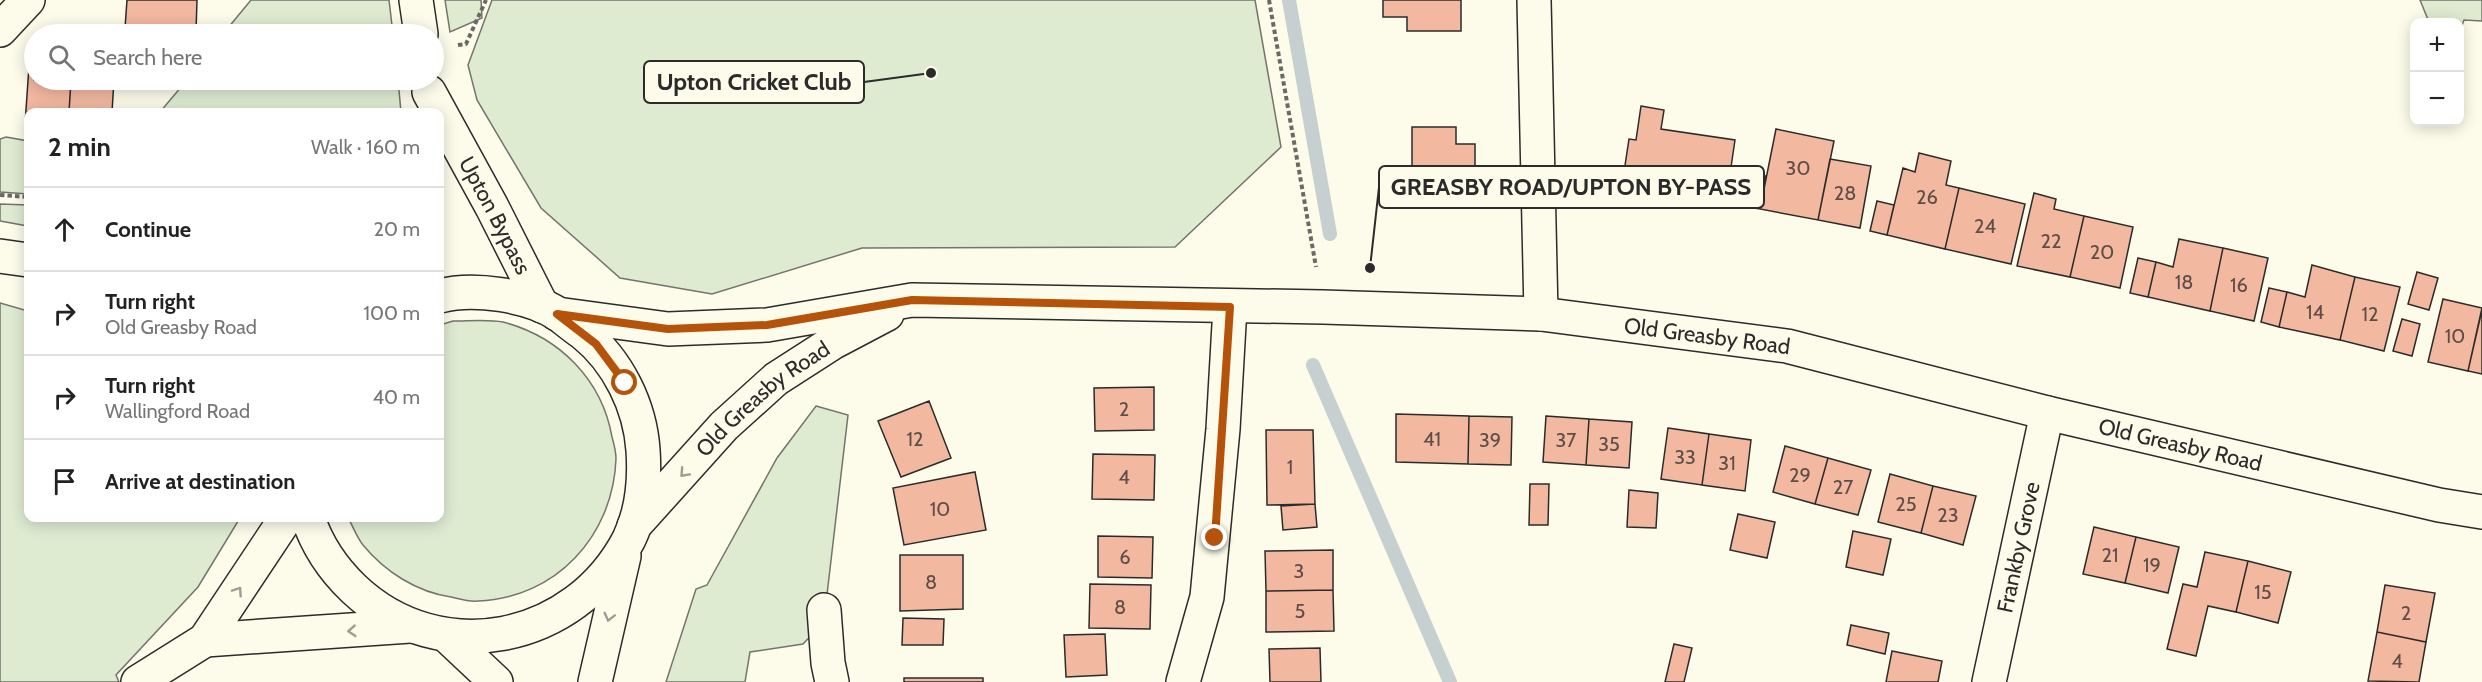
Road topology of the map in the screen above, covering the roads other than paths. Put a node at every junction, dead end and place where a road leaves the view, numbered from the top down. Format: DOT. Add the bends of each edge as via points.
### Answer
graph roads {
  1 [pos="28,0"];
  2 [pos="416,0"];
  3 [pos="1534,0"];
  4 [pos="420,24"];
  5 [pos="0,30"];
  6 [pos="444,123"];
  7 [pos="0,256"];
  8 [pos="24,259"];
  9 [pos="444,295"];
  10 [pos="912,300"];
  11 [pos="1230,307"];
  12 [pos="550,310"];
  13 [pos="1541,314"];
  14 [pos="2047,413"];
  15 [pos="2482,512"];
  16 [pos="283,522"];
  17 [pos="309,522"];
  18 [pos="631,533"];
  19 [pos="824,610"];
  20 [pos="410,626"];
  21 [pos="447,636"];
  22 [pos="205,640"];
  23 [pos="138,682"];
  24 [pos="496,682"];
  25 [pos="595,682"];
  26 [pos="832,682"];
  27 [pos="1183,682"];
  28 [pos="1989,682"];
  1 -- 5 [label="main road"];
  2 -- 4 [label="main road"];
  3 -- 13 [label="main road"];
  6 -- 12 [label="main road, Upton Bypass"];
  7 -- 8 [label="main road"];
  9 -- 12 [label="main road" via="498,293"];
  10 -- 11 [label="main road, Old Greasby Road"];
  10 -- 12 [label="main road, Old Greasby Road" via="767,325 668,329"];
  10 -- 18 [label="main road, Old Greasby Road, one-way" via="832,343 776,379 724,426"];
  11 -- 13 [label="main road, Old Greasby Road"];
  11 -- 27 [label="main road" via="1209,585"];
  12 -- 18 [label="main road" via="596,344 625,383 642,429 645,478"];
  13 -- 14 [label="main road, Old Greasby Road" via="1787,346"];
  14 -- 15 [label="main road, Old Greasby Road"];
  14 -- 28 [label="main road, Frankby Grove"];
  22 -- 16 [label="main road, one-way"];
  17 -- 20 [label="main road" via="337,573 370,604"];
  18 -- 21 [label="main road, Old Greasby Road" via="597,584 553,618 502,635"];
  18 -- 25 [label="main road, one-way"];
  19 -- 26 [label="main road"];
  20 -- 21 [label="main road"];
  20 -- 22 [label="main road, one-way"];
  21 -- 24 [label="main road"];
  22 -- 23 [label="main road"];
}
